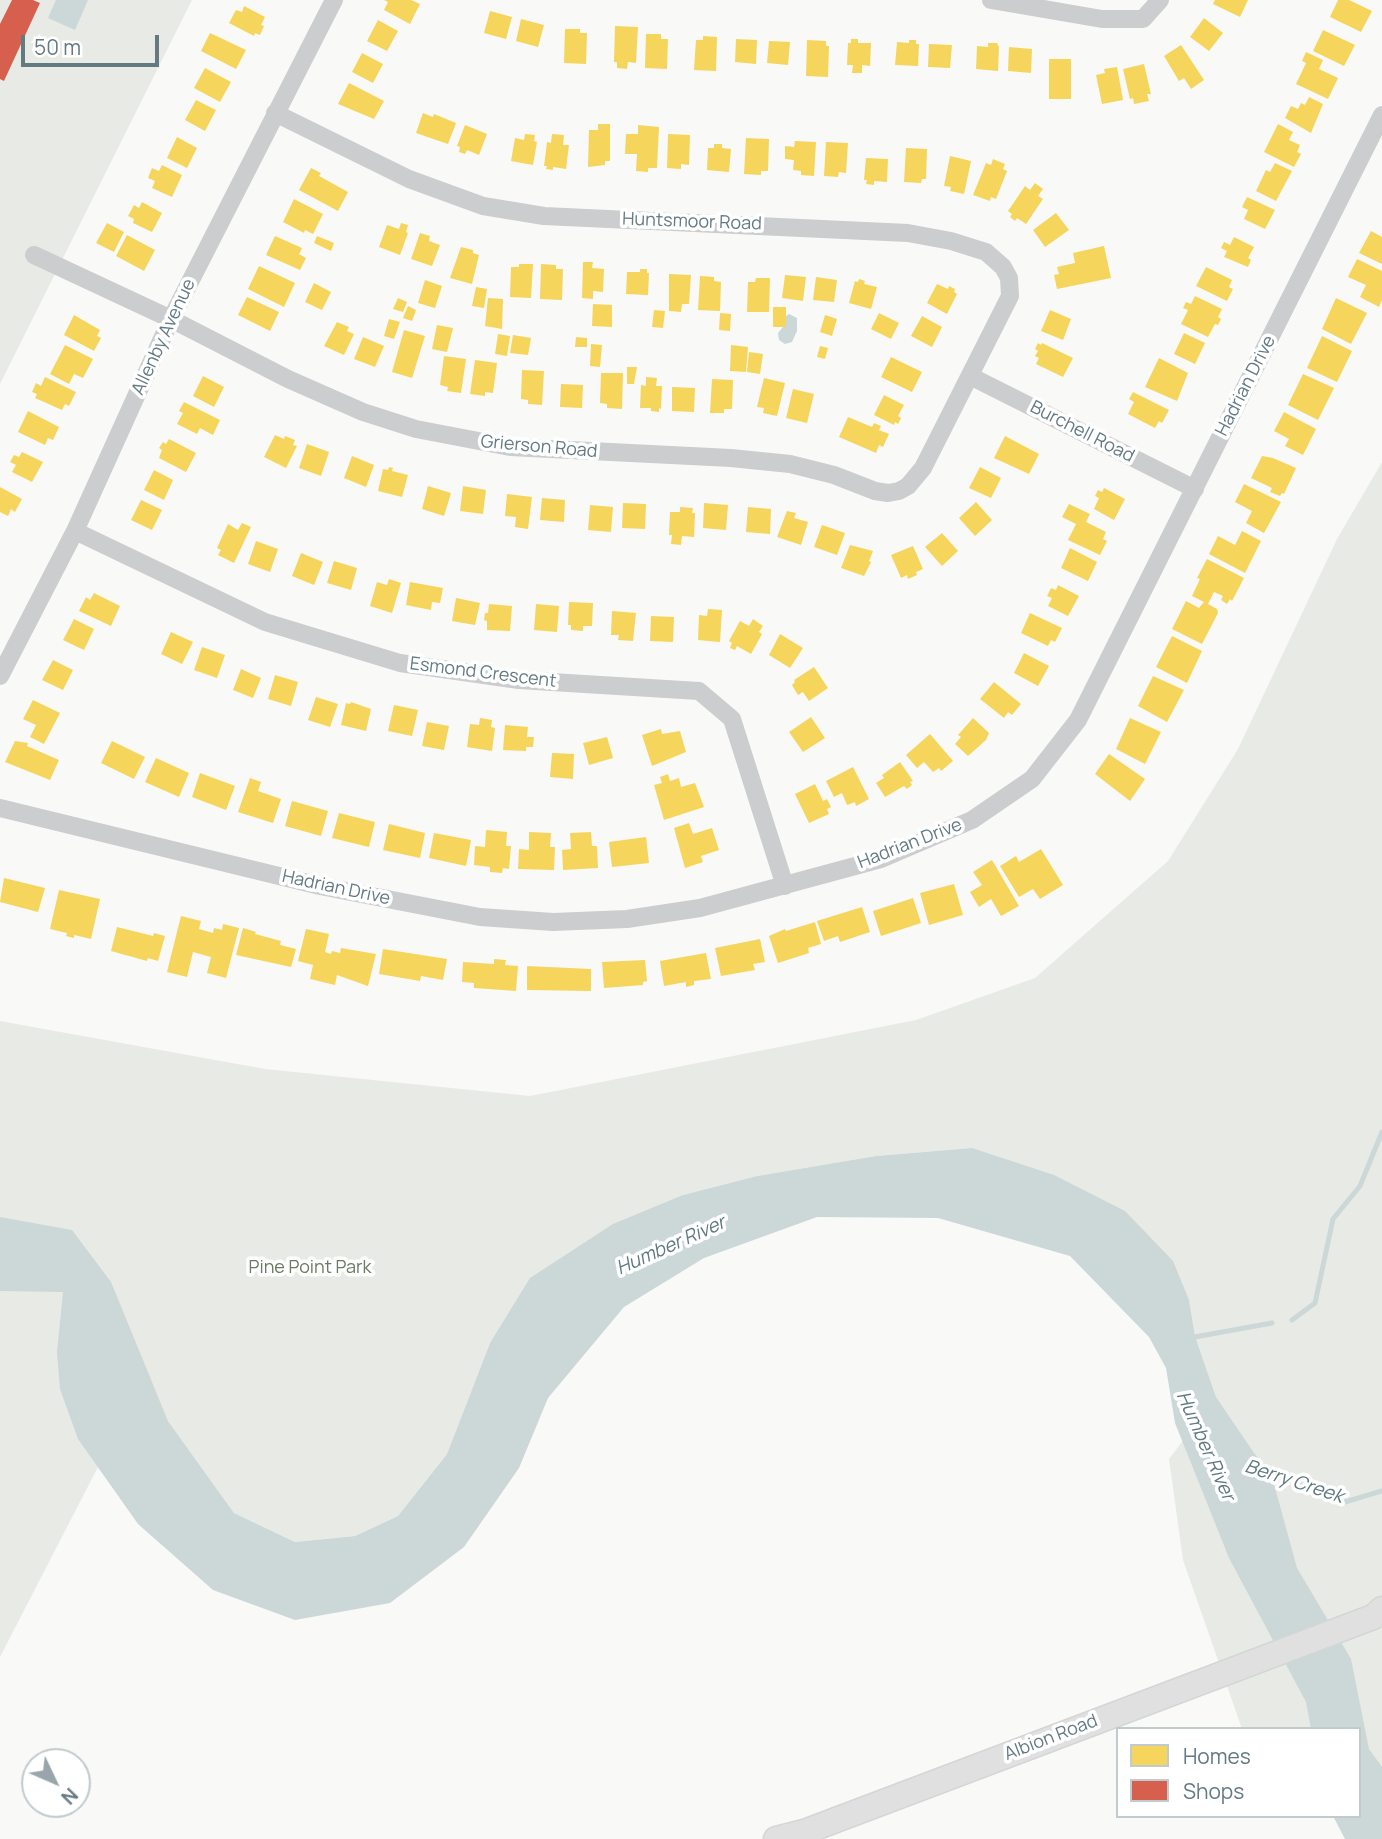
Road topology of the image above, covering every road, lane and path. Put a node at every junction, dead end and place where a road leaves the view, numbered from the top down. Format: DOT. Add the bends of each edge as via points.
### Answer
graph roads {
  1 [pos="334,0"];
  2 [pos="991,0"];
  3 [pos="1160,0"];
  4 [pos="275,113"];
  5 [pos="1382,115"];
  6 [pos="34,254"];
  7 [pos="171,319"];
  8 [pos="970,376"];
  9 [pos="1195,489"];
  10 [pos="75,531"];
  11 [pos="0,677"];
  12 [pos="0,808"];
  13 [pos="785,886"];
  14 [pos="1379,1616"];
  15 [pos="800,1835"];
  16 [pos="776,1839"];
  1 -- 4 [label="street, Allenby Avenue"];
  2 -- 3 [label="street" via="1102,19 1143,19"];
  4 -- 7 [label="street, Allenby Avenue"];
  4 -- 8 [label="street, Huntsmoor Road" via="409,179 483,206 544,216 908,233 986,253 1003,267 1010,296"];
  5 -- 9 [label="street, Hadrian Drive"];
  6 -- 7 [label="street, Grierson Road"];
  7 -- 8 [label="street, Grierson Road" via="288,379 416,429 510,447 790,464 888,493 915,479"];
  7 -- 10 [label="street, Allenby Avenue"];
  8 -- 9 [label="street, Burchell Road"];
  9 -- 13 [label="street, Hadrian Drive" via="1079,720 1032,779 972,820 881,859"];
  10 -- 11 [label="street, Allenby Avenue"];
  10 -- 13 [label="street, Esmond Crescent" via="265,622 400,663 519,680 699,691 732,719"];
  12 -- 13 [label="street, Hadrian Drive" via="320,886 480,917 552,922 627,919 700,908"];
  14 -- 15 [label="main road, Albion Road"];
  15 -- 16 [label="main road, Albion Road"];
}
